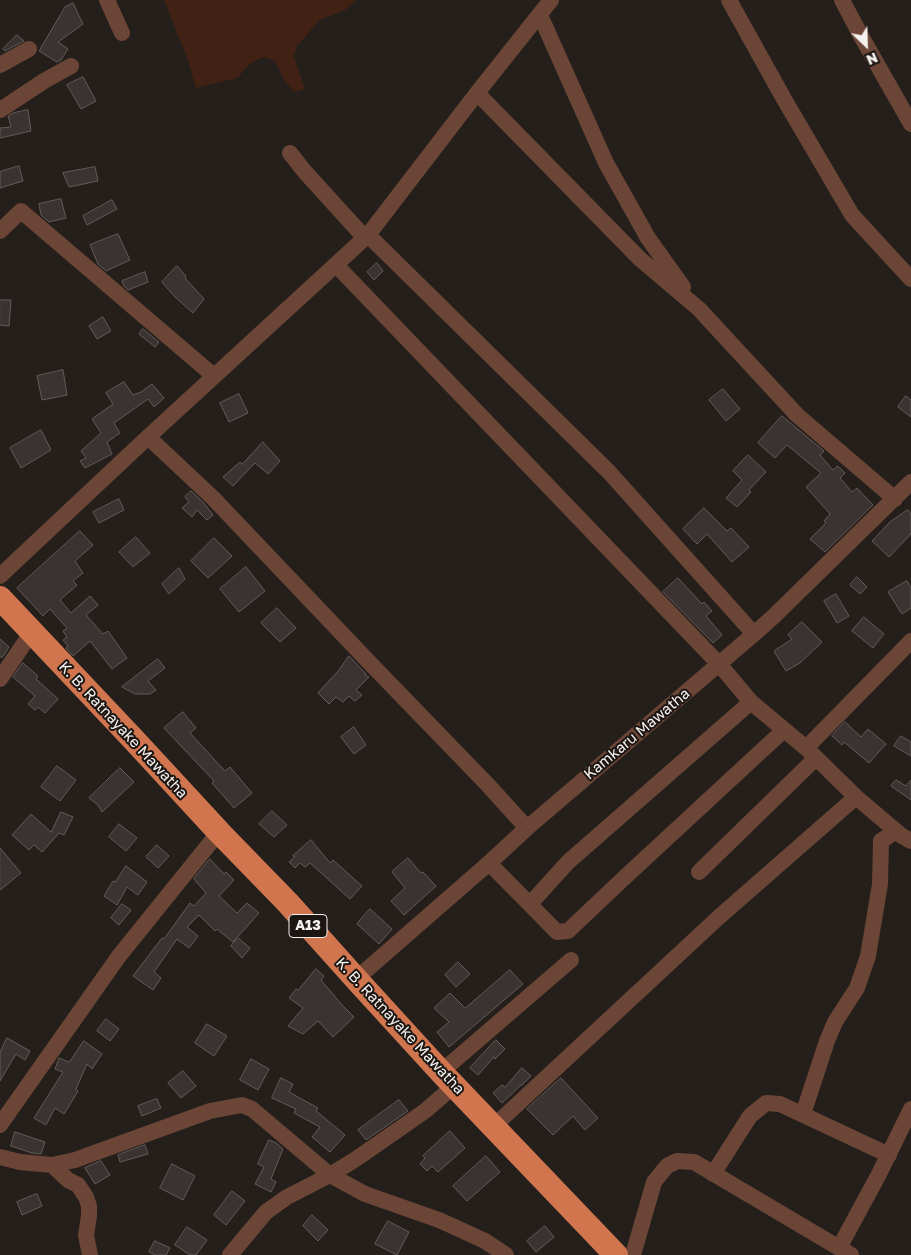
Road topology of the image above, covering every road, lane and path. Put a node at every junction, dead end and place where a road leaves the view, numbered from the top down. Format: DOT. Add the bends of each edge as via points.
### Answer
graph roads {
  1 [pos="106,0"];
  2 [pos="551,0"];
  3 [pos="729,0"];
  4 [pos="842,0"];
  5 [pos="540,15"];
  6 [pos="122,33"];
  7 [pos="29,49"];
  8 [pos="0,65"];
  9 [pos="71,66"];
  10 [pos="478,93"];
  11 [pos="0,110"];
  12 [pos="911,124"];
  13 [pos="290,153"];
  14 [pos="0,231"];
  15 [pos="366,237"];
  16 [pos="336,265"];
  17 [pos="911,279"];
  18 [pos="699,309"];
  19 [pos="214,376"];
  20 [pos="148,437"];
  21 [pos="911,482"];
  22 [pos="894,499"];
  23 [pos="0,576"];
  24 [pos="0,598"];
  25 [pos="32,632"];
  26 [pos="754,634"];
  27 [pos="911,641"];
  28 [pos="719,664"];
  29 [pos="0,679"];
  30 [pos="751,702"];
  31 [pos="784,730"];
  32 [pos="811,753"];
  33 [pos="856,797"];
  34 [pos="527,828"];
  35 [pos="219,832"];
  36 [pos="905,834"];
  37 [pos="489,862"];
  38 [pos="699,872"];
  39 [pos="530,904"];
  40 [pos="571,960"];
  41 [pos="356,979"];
  42 [pos="448,1078"];
  43 [pos="911,1109"];
  44 [pos="803,1114"];
  45 [pos="0,1125"];
  46 [pos="494,1126"];
  47 [pos="904,1141"];
  48 [pos="888,1155"];
  49 [pos="0,1157"];
  50 [pos="52,1165"];
  51 [pos="713,1174"];
  52 [pos="330,1175"];
  53 [pos="845,1252"];
  54 [pos="90,1255"];
  55 [pos="230,1255"];
  56 [pos="506,1255"];
  57 [pos="616,1255"];
  58 [pos="633,1255"];
  1 -- 6 [label="street"];
  2 -- 5 [label="street"];
  3 -- 17 [label="street" via="852,215"];
  4 -- 12 [label="street"];
  5 -- 10 [label="street"];
  5 -- 18 [label="street" via="606,163 648,238"];
  7 -- 8 [label="street"];
  9 -- 11 [label="street"];
  10 -- 15 [label="street"];
  10 -- 18 [label="street" via="640,259"];
  13 -- 15 [label="street"];
  14 -- 19 [label="street" via="21,211"];
  15 -- 16 [label="street"];
  15 -- 26 [label="street" via="609,472"];
  16 -- 19 [label="street"];
  16 -- 28 [label="street"];
  18 -- 22 [label="street" via="797,415"];
  19 -- 20 [label="street"];
  20 -- 23 [label="street"];
  20 -- 34 [label="street" via="213,498"];
  21 -- 22 [label="street, Kamkaru Mawatha"];
  22 -- 26 [label="street, Kamkaru Mawatha"];
  24 -- 25 [label="highway, K. B. Ratnayake Mawatha / A13"];
  25 -- 29 [label="street"];
  25 -- 35 [label="highway, K. B. Ratnayake Mawatha / A13"];
  26 -- 28 [label="street, Kamkaru Mawatha"];
  27 -- 32 [label="street"];
  28 -- 30 [label="street"];
  28 -- 34 [label="street, Kamkaru Mawatha"];
  30 -- 31 [label="street"];
  30 -- 39 [label="street" via="568,862"];
  31 -- 32 [label="street"];
  31 -- 39 [label="street" via="568,931 557,932"];
  32 -- 33 [label="street"];
  32 -- 38 [label="street"];
  33 -- 36 [label="street"];
  33 -- 46 [label="street" via="719,917"];
  34 -- 37 [label="street, Kamkaru Mawatha"];
  35 -- 41 [label="highway, K. B. Ratnayake Mawatha / A13"];
  35 -- 45 [label="street" via="119,956"];
  36 -- 44 [label="street" via="881,841 880,884 868,956 857,988 834,1022 826,1041"];
  37 -- 39 [label="street"];
  37 -- 41 [label="street, Kamkaru Mawatha"];
  40 -- 42 [label="street"];
  41 -- 42 [label="highway, K. B. Ratnayake Mawatha / A13"];
  42 -- 46 [label="highway, K. B. Ratnayake Mawatha / A13"];
  42 -- 52 [label="street" via="425,1110"];
  43 -- 47 [label="street"];
  44 -- 48 [label="street"];
  44 -- 51 [label="street" via="766,1102 750,1116"];
  46 -- 57 [label="highway, K. B. Ratnayake Mawatha / A13"];
  47 -- 48 [label="street"];
  48 -- 53 [label="street"];
  49 -- 50 [label="street"];
  50 -- 52 [label="street" via="75,1160 210,1111 242,1105 252,1109"];
  50 -- 54 [label="street" via="78,1185 86,1197 89,1216 86,1236"];
  51 -- 53 [label="street"];
  51 -- 58 [label="street" via="694,1162 677,1160 667,1166 654,1182"];
  52 -- 55 [label="street" via="266,1212"];
  52 -- 56 [label="street" via="365,1194 459,1229"];
}
